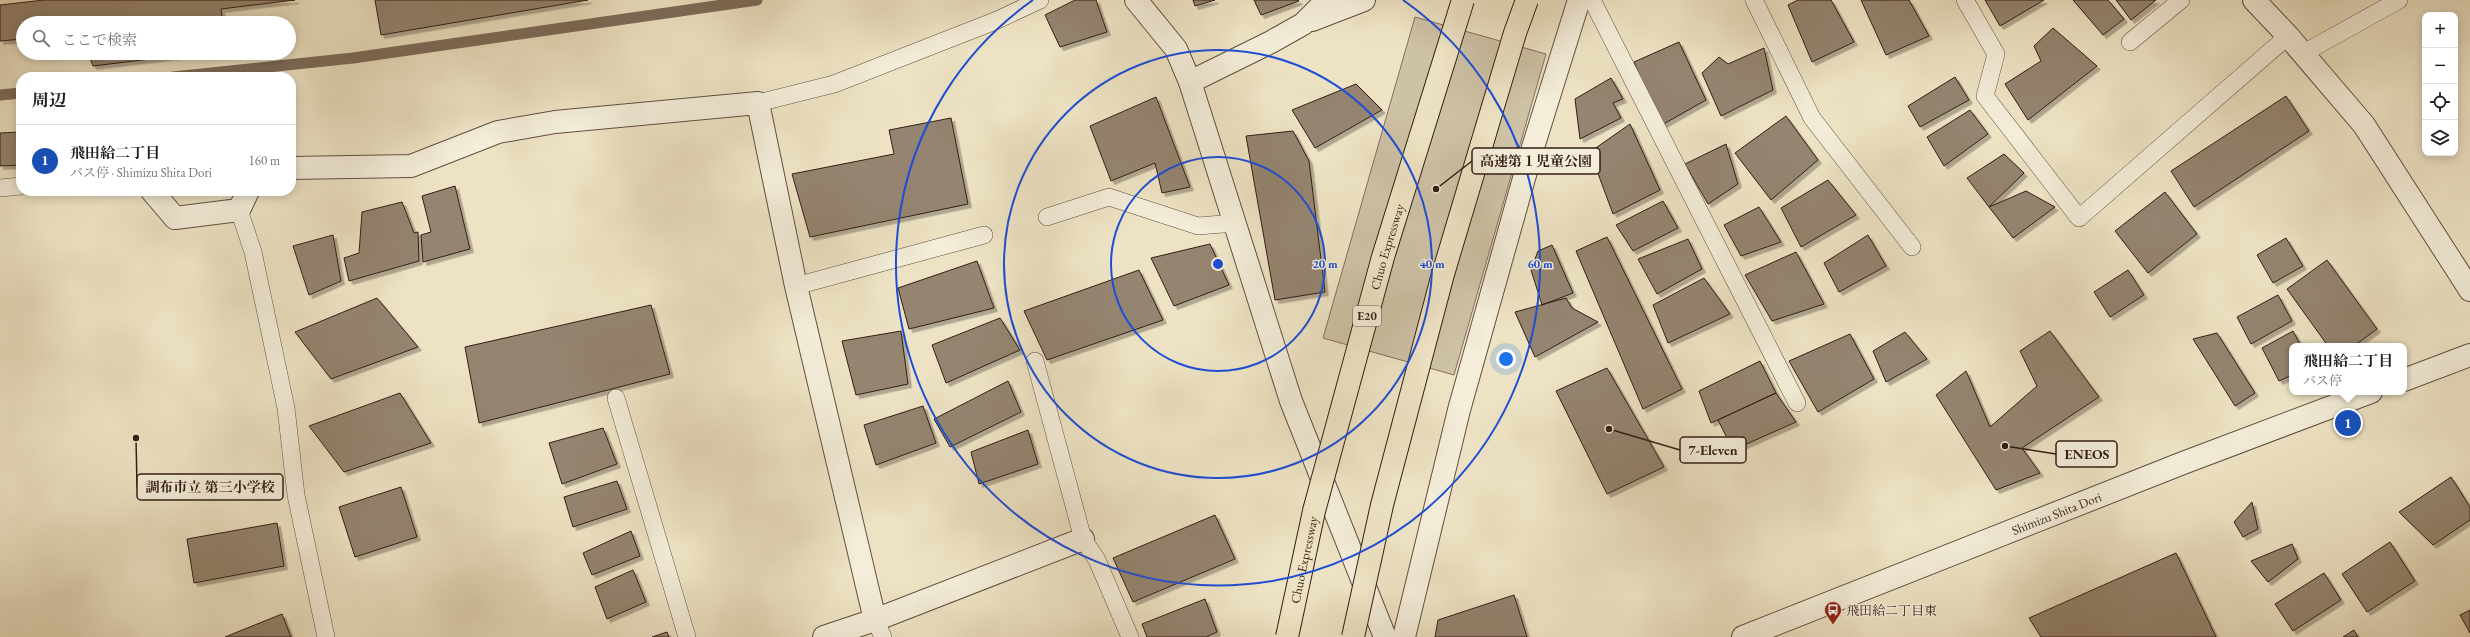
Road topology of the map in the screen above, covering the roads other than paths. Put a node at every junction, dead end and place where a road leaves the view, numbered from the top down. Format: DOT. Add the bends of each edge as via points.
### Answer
graph roads {
  1 [pos="1040,0"];
  2 [pos="1136,0"];
  3 [pos="1327,0"];
  4 [pos="1364,0"];
  5 [pos="1463,0"];
  6 [pos="1527,0"];
  7 [pos="1578,0"];
  8 [pos="1592,0"];
  9 [pos="1754,0"];
  10 [pos="1965,0"];
  11 [pos="2181,0"];
  12 [pos="2254,0"];
  13 [pos="2400,0"];
  14 [pos="1303,24"];
  15 [pos="2288,36"];
  16 [pos="2130,42"];
  17 [pos="2302,54"];
  18 [pos="1190,82"];
  19 [pos="758,103"];
  20 [pos="296,168"];
  21 [pos="16,186"];
  22 [pos="0,188"];
  23 [pos="156,196"];
  24 [pos="243,200"];
  25 [pos="1047,217"];
  26 [pos="1235,223"];
  27 [pos="984,235"];
  28 [pos="1912,247"];
  29 [pos="796,286"];
  30 [pos="2470,290"];
  31 [pos="2470,355"];
  32 [pos="1035,362"];
  33 [pos="2407,379"];
  34 [pos="2363,395"];
  35 [pos="616,398"];
  36 [pos="1797,403"];
  37 [pos="1083,538"];
  38 [pos="879,629"];
  39 [pos="326,637"];
  40 [pos="687,637"];
  41 [pos="824,637"];
  42 [pos="1130,637"];
  43 [pos="1287,637"];
  44 [pos="1353,637"];
  45 [pos="1385,637"];
  46 [pos="1404,637"];
  47 [pos="1744,637"];
  1 -- 19 [label="lane" via="994,21 834,84"];
  2 -- 18 [label="street" via="1176,49"];
  3 -- 14 [label="street"];
  4 -- 14 [label="street"];
  5 -- 43 [label="highway, Chuo Expressway / E20, bridge" via="1383,257 1314,511"];
  6 -- 44 [label="highway, bridge" via="1443,274 1382,505"];
  7 -- 46 [label="street" via="1530,157 1461,402"];
  8 -- 36 [label="lane"];
  9 -- 28 [label="lane" via="1812,118"];
  10 -- 15 [label="lane" via="1996,54 1985,96 2079,218"];
  11 -- 16 [label="lane"];
  12 -- 15 [label="street"];
  13 -- 17 [label="lane"];
  14 -- 18 [label="street"];
  15 -- 17 [label="street"];
  17 -- 30 [label="street" via="2364,125"];
  18 -- 26 [label="street"];
  19 -- 20 [label="street" via="555,122 498,132 411,166"];
  19 -- 29 [label="street"];
  21 -- 22 [label="lane"];
  23 -- 24 [label="street" via="176,218"];
  24 -- 39 [label="lane" via="286,408 296,495"];
  25 -- 26 [label="lane" via="1109,197 1198,226"];
  26 -- 45 [label="street" via="1290,401"];
  27 -- 29 [label="lane"];
  29 -- 38 [label="street"];
  31 -- 33 [label="street"];
  32 -- 37 [label="lane"];
  34 -- 47 [label="street, Shimizu Shita Dori" via="2183,463"];
  35 -- 40 [label="lane"];
  37 -- 38 [label="street"];
  37 -- 42 [label="lane" via="1097,560"];
  38 -- 41 [label="street"];
}
